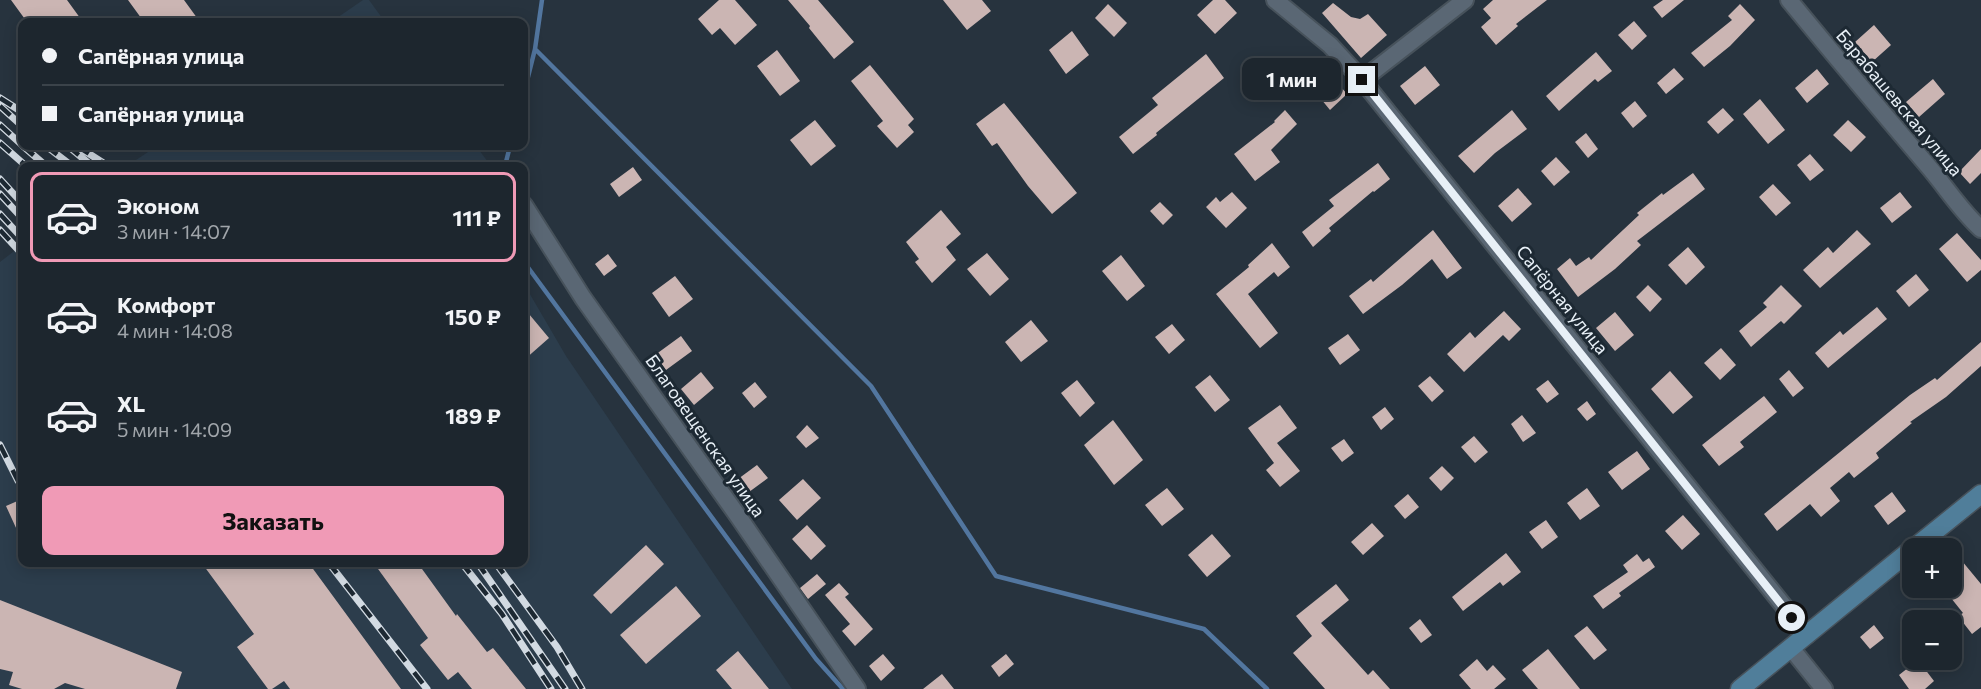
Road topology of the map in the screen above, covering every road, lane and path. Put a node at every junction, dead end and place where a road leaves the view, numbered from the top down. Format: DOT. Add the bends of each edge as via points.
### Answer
graph roads {
  1 [pos="1275,0"];
  2 [pos="1465,0"];
  3 [pos="1789,0"];
  4 [pos="1362,80"];
  5 [pos="528,211"];
  6 [pos="1981,229"];
  7 [pos="1981,494"];
  8 [pos="1927,538"];
  9 [pos="1902,558"];
  10 [pos="1806,635"];
  11 [pos="1791,648"];
  12 [pos="857,689"];
  13 [pos="1740,689"];
  14 [pos="1824,689"];
  1 -- 4 [label="street, Сапёрная улица" via="1330,45"];
  2 -- 4 [label="street"];
  3 -- 6 [label="street, Барабашевская улица" via="1963,213"];
  4 -- 10 [label="street, Сапёрная улица"];
  5 -- 12 [label="street, Благовещенская улица" via="583,298"];
  7 -- 8 [label="main road"];
  9 -- 10 [label="main road"];
  10 -- 11 [label="main road"];
  11 -- 13 [label="main road"];
  11 -- 14 [label="street"];
}
